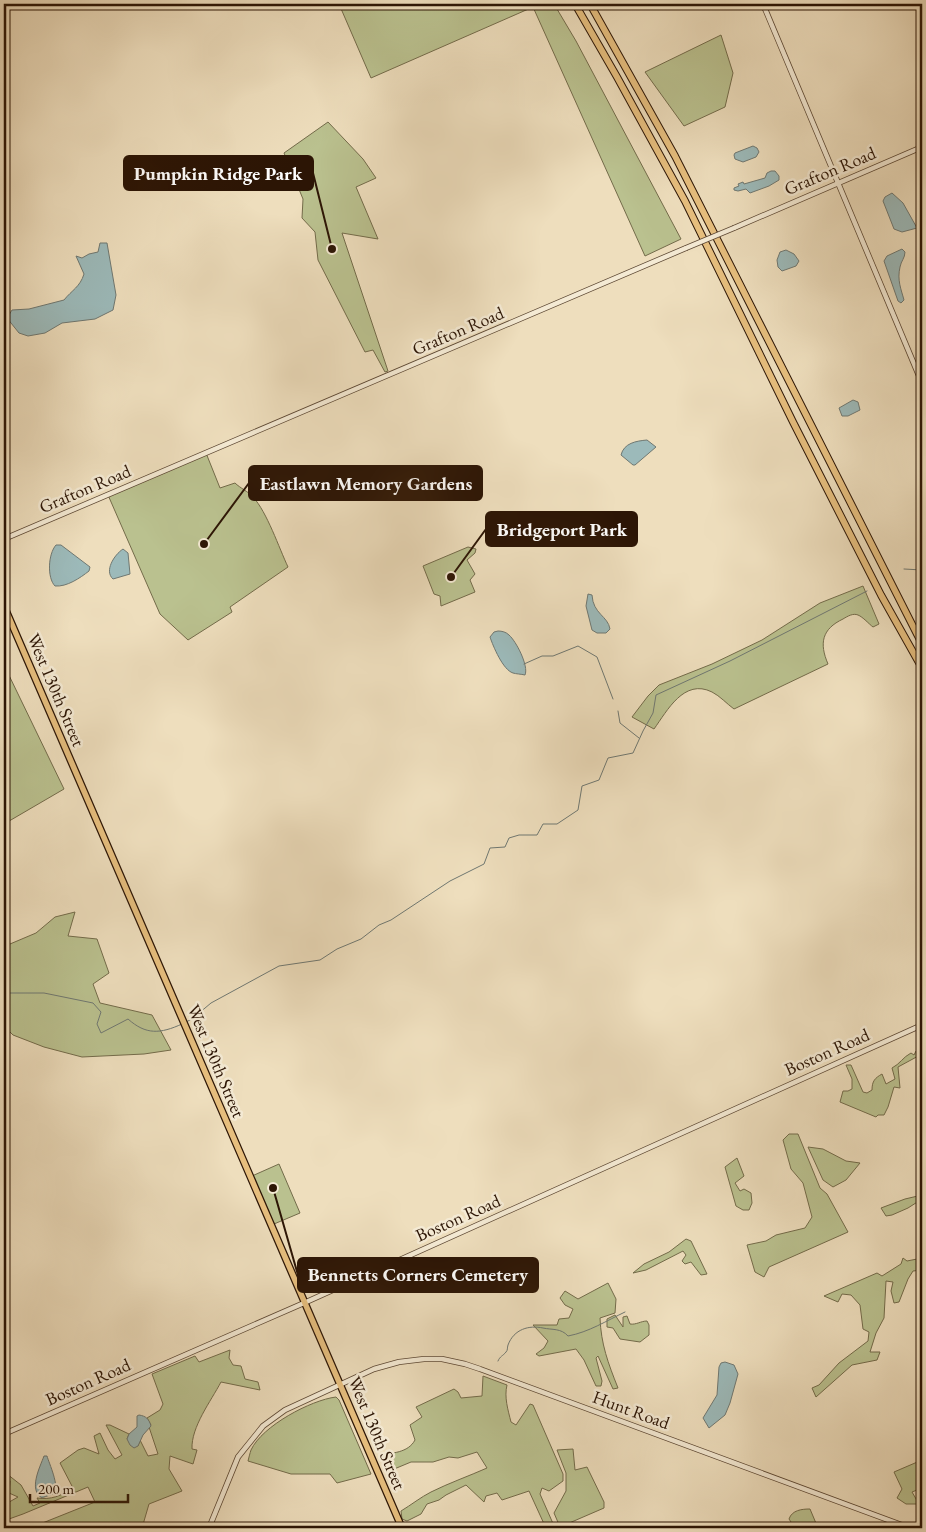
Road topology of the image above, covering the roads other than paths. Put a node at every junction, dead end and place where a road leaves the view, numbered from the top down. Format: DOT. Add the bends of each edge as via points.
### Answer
graph roads {
  1 [pos="574,4"];
  2 [pos="590,4"];
  3 [pos="763,4"];
  4 [pos="922,146"];
  5 [pos="838,183"];
  6 [pos="922,382"];
  7 [pos="4,539"];
  8 [pos="4,606"];
  9 [pos="922,644"];
  10 [pos="922,668"];
  11 [pos="922,1024"];
  12 [pos="304,1303"];
  13 [pos="340,1385"];
  14 [pos="4,1434"];
  15 [pos="209,1528"];
  16 [pos="402,1528"];
  17 [pos="910,1528"];
  1 -- 10 [label="highway" via="685,201 806,448"];
  2 -- 9 [label="highway" via="675,156"];
  3 -- 5 [label="street"];
  4 -- 5 [label="street, Grafton Road"];
  5 -- 6 [label="street"];
  5 -- 7 [label="street, Grafton Road, bridge"];
  8 -- 12 [label="main road, West 130th Street"];
  11 -- 12 [label="street, Boston Road"];
  12 -- 13 [label="main road, West 130th Street"];
  12 -- 14 [label="street, Boston Road"];
  13 -- 15 [label="street, Hunt Road" via="285,1410 256,1434 236,1462"];
  13 -- 16 [label="main road, West 130th Street"];
  13 -- 17 [label="street, Hunt Road" via="405,1361 432,1359 465,1364"];
}
